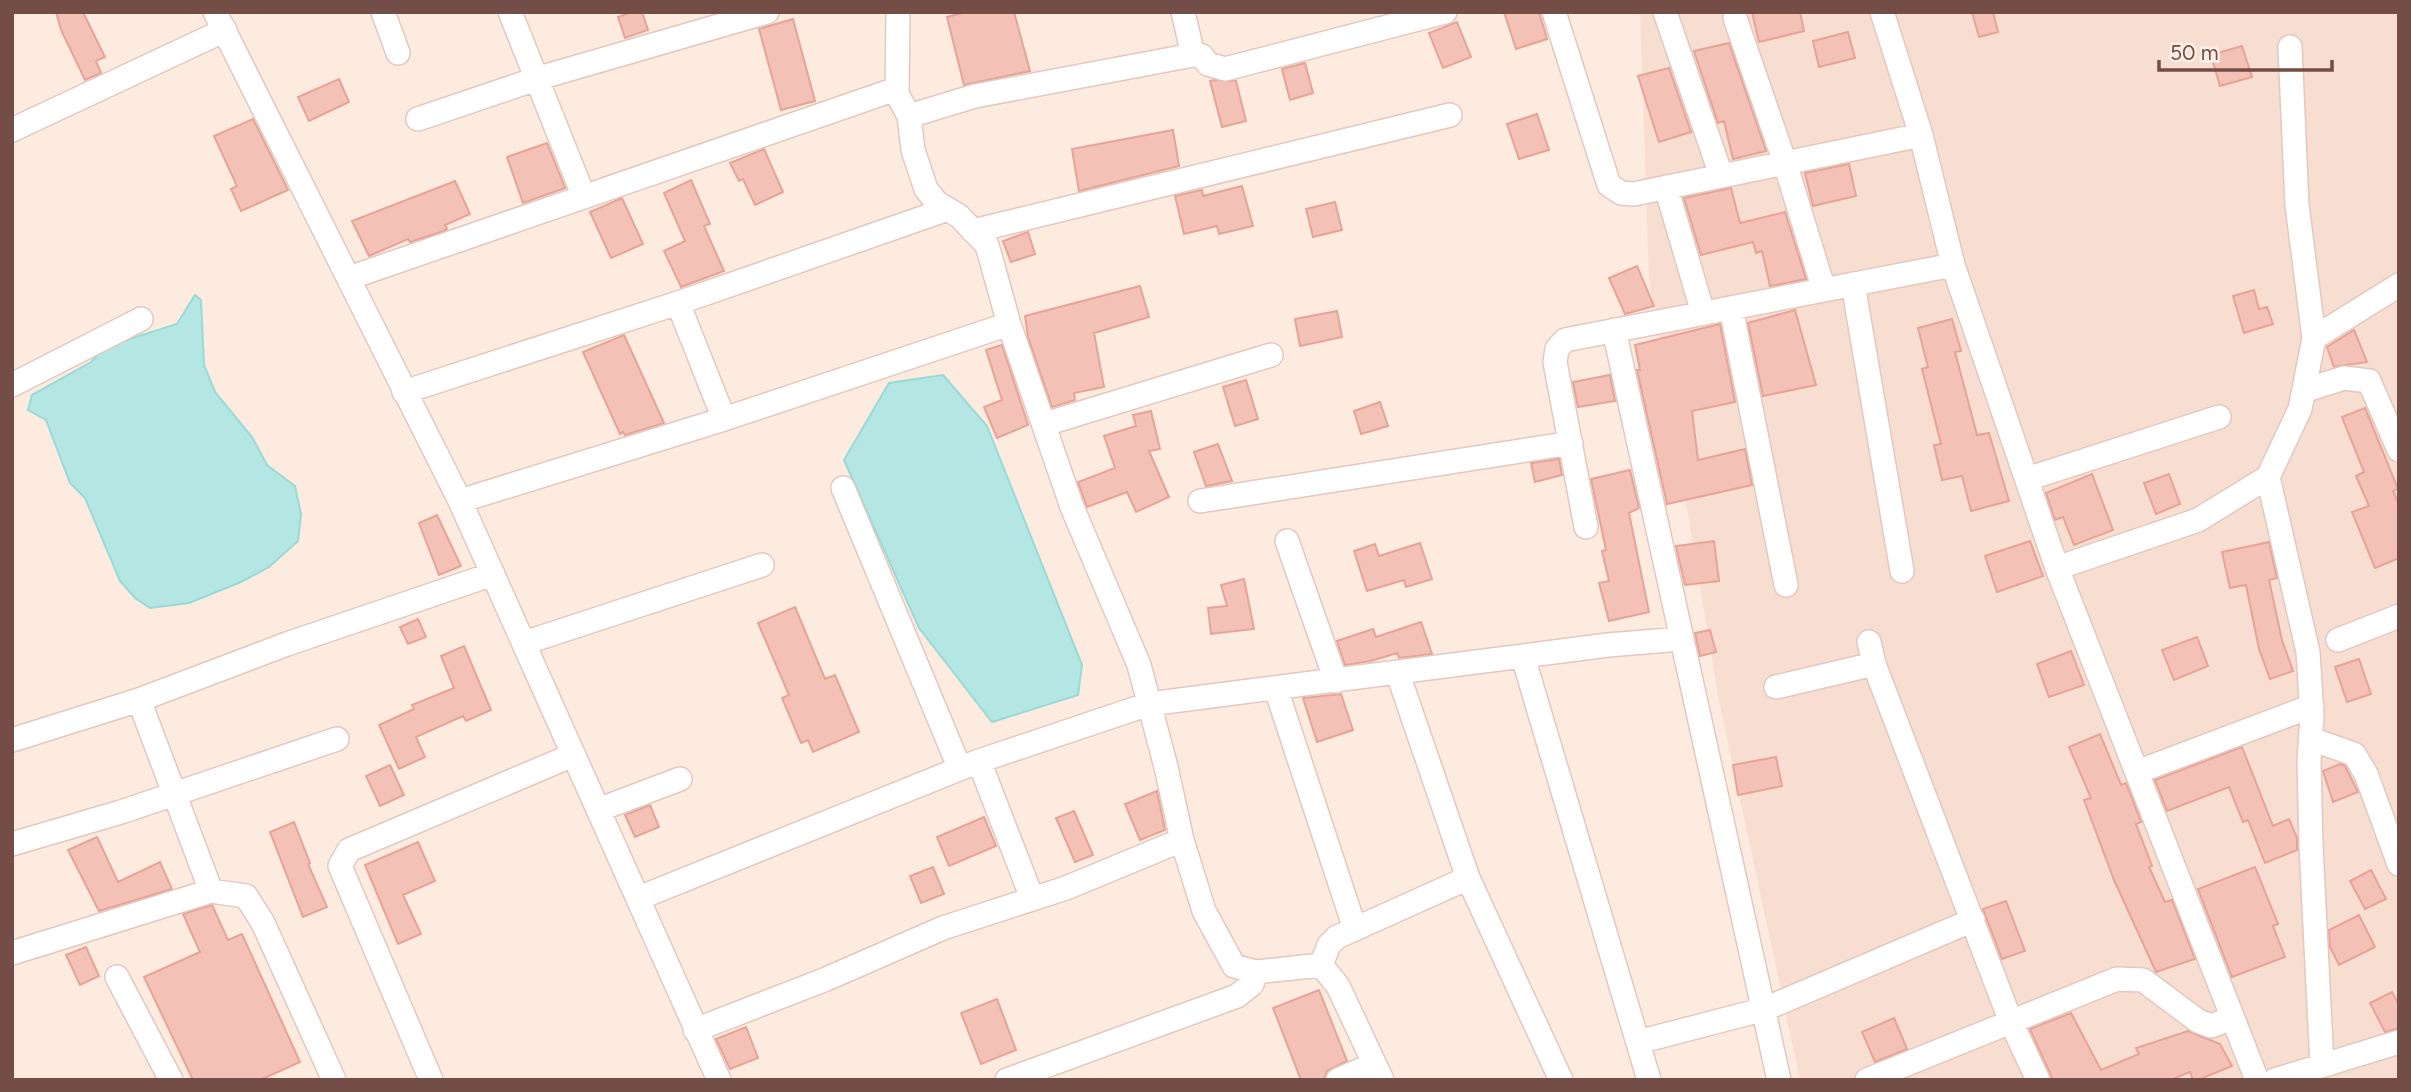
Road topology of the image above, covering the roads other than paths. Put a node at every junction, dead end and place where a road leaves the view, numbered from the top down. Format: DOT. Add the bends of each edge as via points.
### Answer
graph roads {
  1 [pos="383,12"];
  2 [pos="510,12"];
  3 [pos="768,12"];
  4 [pos="898,12"];
  5 [pos="1183,12"];
  6 [pos="1445,12"];
  7 [pos="1554,12"];
  8 [pos="1665,12"];
  9 [pos="1882,12"];
  10 [pos="1735,19"];
  11 [pos="220,21"];
  12 [pos="2290,47"];
  13 [pos="398,53"];
  14 [pos="1193,55"];
  15 [pos="539,78"];
  16 [pos="896,89"];
  17 [pos="1450,115"];
  18 [pos="909,116"];
  19 [pos="418,119"];
  20 [pos="12,130"];
  21 [pos="1922,135"];
  22 [pos="1784,163"];
  23 [pos="1721,175"];
  24 [pos="1666,187"];
  25 [pos="584,197"];
  26 [pos="948,209"];
  27 [pos="973,231"];
  28 [pos="1953,265"];
  29 [pos="349,278"];
  30 [pos="1853,284"];
  31 [pos="2399,285"];
  32 [pos="1824,290"];
  33 [pos="678,303"];
  34 [pos="1731,307"];
  35 [pos="1703,313"];
  36 [pos="141,319"];
  37 [pos="1009,324"];
  38 [pos="1614,330"];
  39 [pos="2314,338"];
  40 [pos="1271,355"];
  41 [pos="12,385"];
  42 [pos="2306,390"];
  43 [pos="404,392"];
  44 [pos="2218,417"];
  45 [pos="724,419"];
  46 [pos="1045,424"];
  47 [pos="1571,443"];
  48 [pos="2399,450"];
  49 [pos="2268,477"];
  50 [pos="2027,479"];
  51 [pos="844,488"];
  52 [pos="460,501"];
  53 [pos="1200,501"];
  54 [pos="1586,527"];
  55 [pos="1287,541"];
  56 [pos="762,565"];
  57 [pos="2057,568"];
  58 [pos="1902,571"];
  59 [pos="493,574"];
  60 [pos="1786,585"];
  61 [pos="2399,616"];
  62 [pos="1681,639"];
  63 [pos="2338,640"];
  64 [pos="524,643"];
  65 [pos="1523,657"];
  66 [pos="1398,674"];
  67 [pos="1336,681"];
  68 [pos="1776,687"];
  69 [pos="1276,688"];
  70 [pos="139,700"];
  71 [pos="1149,704"];
  72 [pos="2312,706"];
  73 [pos="337,738"];
  74 [pos="2311,738"];
  75 [pos="12,740"];
  76 [pos="573,755"];
  77 [pos="969,765"];
  78 [pos="2137,772"];
  79 [pos="680,779"];
  80 [pos="174,794"];
  81 [pos="598,810"];
  82 [pos="1182,840"];
  83 [pos="12,844"];
  84 [pos="2399,864"];
  85 [pos="1468,878"];
  86 [pos="211,891"];
  87 [pos="639,898"];
  88 [pos="1032,898"];
  89 [pos="1973,920"];
  90 [pos="1355,929"];
  91 [pos="12,953"];
  92 [pos="1321,965"];
  93 [pos="1256,972"];
  94 [pos="117,977"];
  95 [pos="1765,1009"];
  96 [pos="2232,1018"];
  97 [pos="2011,1022"];
  98 [pos="695,1030"];
  99 [pos="1638,1042"];
  100 [pos="2399,1042"];
  101 [pos="2322,1065"];
  102 [pos="1378,1072"];
  103 [pos="171,1080"];
  104 [pos="334,1080"];
  105 [pos="431,1080"];
  106 [pos="719,1080"];
  107 [pos="1007,1080"];
  108 [pos="1338,1080"];
  109 [pos="1561,1080"];
  110 [pos="1649,1080"];
  111 [pos="1779,1080"];
  112 [pos="1867,1080"];
  113 [pos="2038,1080"];
  114 [pos="2256,1080"];
  115 [pos="2275,1080"];
  1 -- 13 [label="street"];
  2 -- 15 [label="street"];
  3 -- 15 [label="street"];
  4 -- 16 [label="street"];
  5 -- 14 [label="street"];
  6 -- 14 [label="street" via="1225,69"];
  7 -- 24 [label="street" via="1609,185 1634,194"];
  8 -- 23 [label="street"];
  9 -- 21 [label="street"];
  10 -- 22 [label="street"];
  11 -- 20 [label="street"];
  11 -- 29 [label="street"];
  12 -- 39 [label="street" via="2297,205"];
  14 -- 18 [label="street" via="975,96"];
  15 -- 19 [label="street"];
  15 -- 25 [label="street"];
  16 -- 18 [label="street"];
  16 -- 25 [label="street"];
  17 -- 27 [label="street"];
  18 -- 26 [label="street" via="913,150 926,189"];
  21 -- 22 [label="street"];
  21 -- 28 [label="street"];
  22 -- 23 [label="street"];
  22 -- 32 [label="street"];
  23 -- 24 [label="street"];
  24 -- 35 [label="street"];
  25 -- 29 [label="street"];
  26 -- 27 [label="street"];
  26 -- 33 [label="street"];
  27 -- 37 [label="street" via="987,245"];
  28 -- 30 [label="street"];
  28 -- 50 [label="street"];
  29 -- 43 [label="street"];
  30 -- 32 [label="street"];
  30 -- 58 [label="street"];
  31 -- 39 [label="street"];
  32 -- 34 [label="street"];
  33 -- 43 [label="street"];
  33 -- 45 [label="street"];
  34 -- 35 [label="street"];
  34 -- 60 [label="street"];
  35 -- 38 [label="street"];
  36 -- 41 [label="street"];
  37 -- 45 [label="street"];
  37 -- 46 [label="street"];
  38 -- 47 [label="street" via="1565,340 1557,349 1555,362"];
  38 -- 62 [label="street"];
  39 -- 42 [label="street"];
  40 -- 46 [label="street"];
  42 -- 48 [label="street" via="2344,377 2369,381"];
  42 -- 49 [label="street"];
  43 -- 52 [label="street"];
  44 -- 50 [label="street"];
  45 -- 52 [label="street"];
  46 -- 71 [label="street" via="1072,507 1139,665"];
  47 -- 53 [label="street"];
  47 -- 54 [label="street"];
  49 -- 57 [label="street" via="2198,520"];
  49 -- 72 [label="street" via="2308,653"];
  50 -- 57 [label="street"];
  51 -- 77 [label="street"];
  52 -- 59 [label="street"];
  55 -- 67 [label="street"];
  56 -- 64 [label="street"];
  57 -- 78 [label="street"];
  59 -- 64 [label="street"];
  59 -- 70 [label="street"];
  61 -- 63 [label="street"];
  62 -- 65 [label="street"];
  62 -- 95 [label="street"];
  64 -- 76 [label="street"];
  65 -- 66 [label="street"];
  65 -- 99 [label="street"];
  66 -- 67 [label="street"];
  66 -- 85 [label="street"];
  67 -- 69 [label="street"];
  68 -- 89 [label="street" via="1871,653"];
  69 -- 71 [label="street"];
  69 -- 90 [label="street"];
  70 -- 75 [label="street"];
  70 -- 80 [label="street"];
  71 -- 77 [label="street"];
  71 -- 82 [label="street"];
  72 -- 74 [label="street"];
  72 -- 78 [label="street"];
  73 -- 80 [label="street"];
  74 -- 84 [label="street" via="2354,754 2366,774"];
  74 -- 101 [label="street" via="2311,846"];
  76 -- 81 [label="street"];
  76 -- 105 [label="street" via="349,850 340,866"];
  77 -- 87 [label="street"];
  77 -- 88 [label="street"];
  78 -- 96 [label="street"];
  79 -- 81 [label="street"];
  80 -- 83 [label="street"];
  80 -- 86 [label="street"];
  81 -- 87 [label="street"];
  82 -- 88 [label="street"];
  82 -- 93 [label="street" via="1204,911 1225,954 1234,966"];
  85 -- 90 [label="street"];
  85 -- 109 [label="street"];
  86 -- 91 [label="street"];
  86 -- 104 [label="street" via="246,896 263,923"];
  87 -- 98 [label="street"];
  88 -- 98 [label="street" via="943,928"];
  89 -- 95 [label="street"];
  89 -- 97 [label="street"];
  90 -- 92 [label="street" via="1329,945"];
  92 -- 93 [label="street"];
  92 -- 102 [label="street" via="1338,986"];
  93 -- 107 [label="street" via="1252,984 1237,996"];
  94 -- 103 [label="street"];
  95 -- 99 [label="street"];
  95 -- 111 [label="street"];
  96 -- 97 [label="street" via="2211,1026 2143,980 2117,979"];
  96 -- 114 [label="street"];
  97 -- 112 [label="street"];
  97 -- 113 [label="street"];
  98 -- 106 [label="street"];
  99 -- 110 [label="street"];
  100 -- 101 [label="street"];
  101 -- 115 [label="street"];
  102 -- 108 [label="street"];
}
